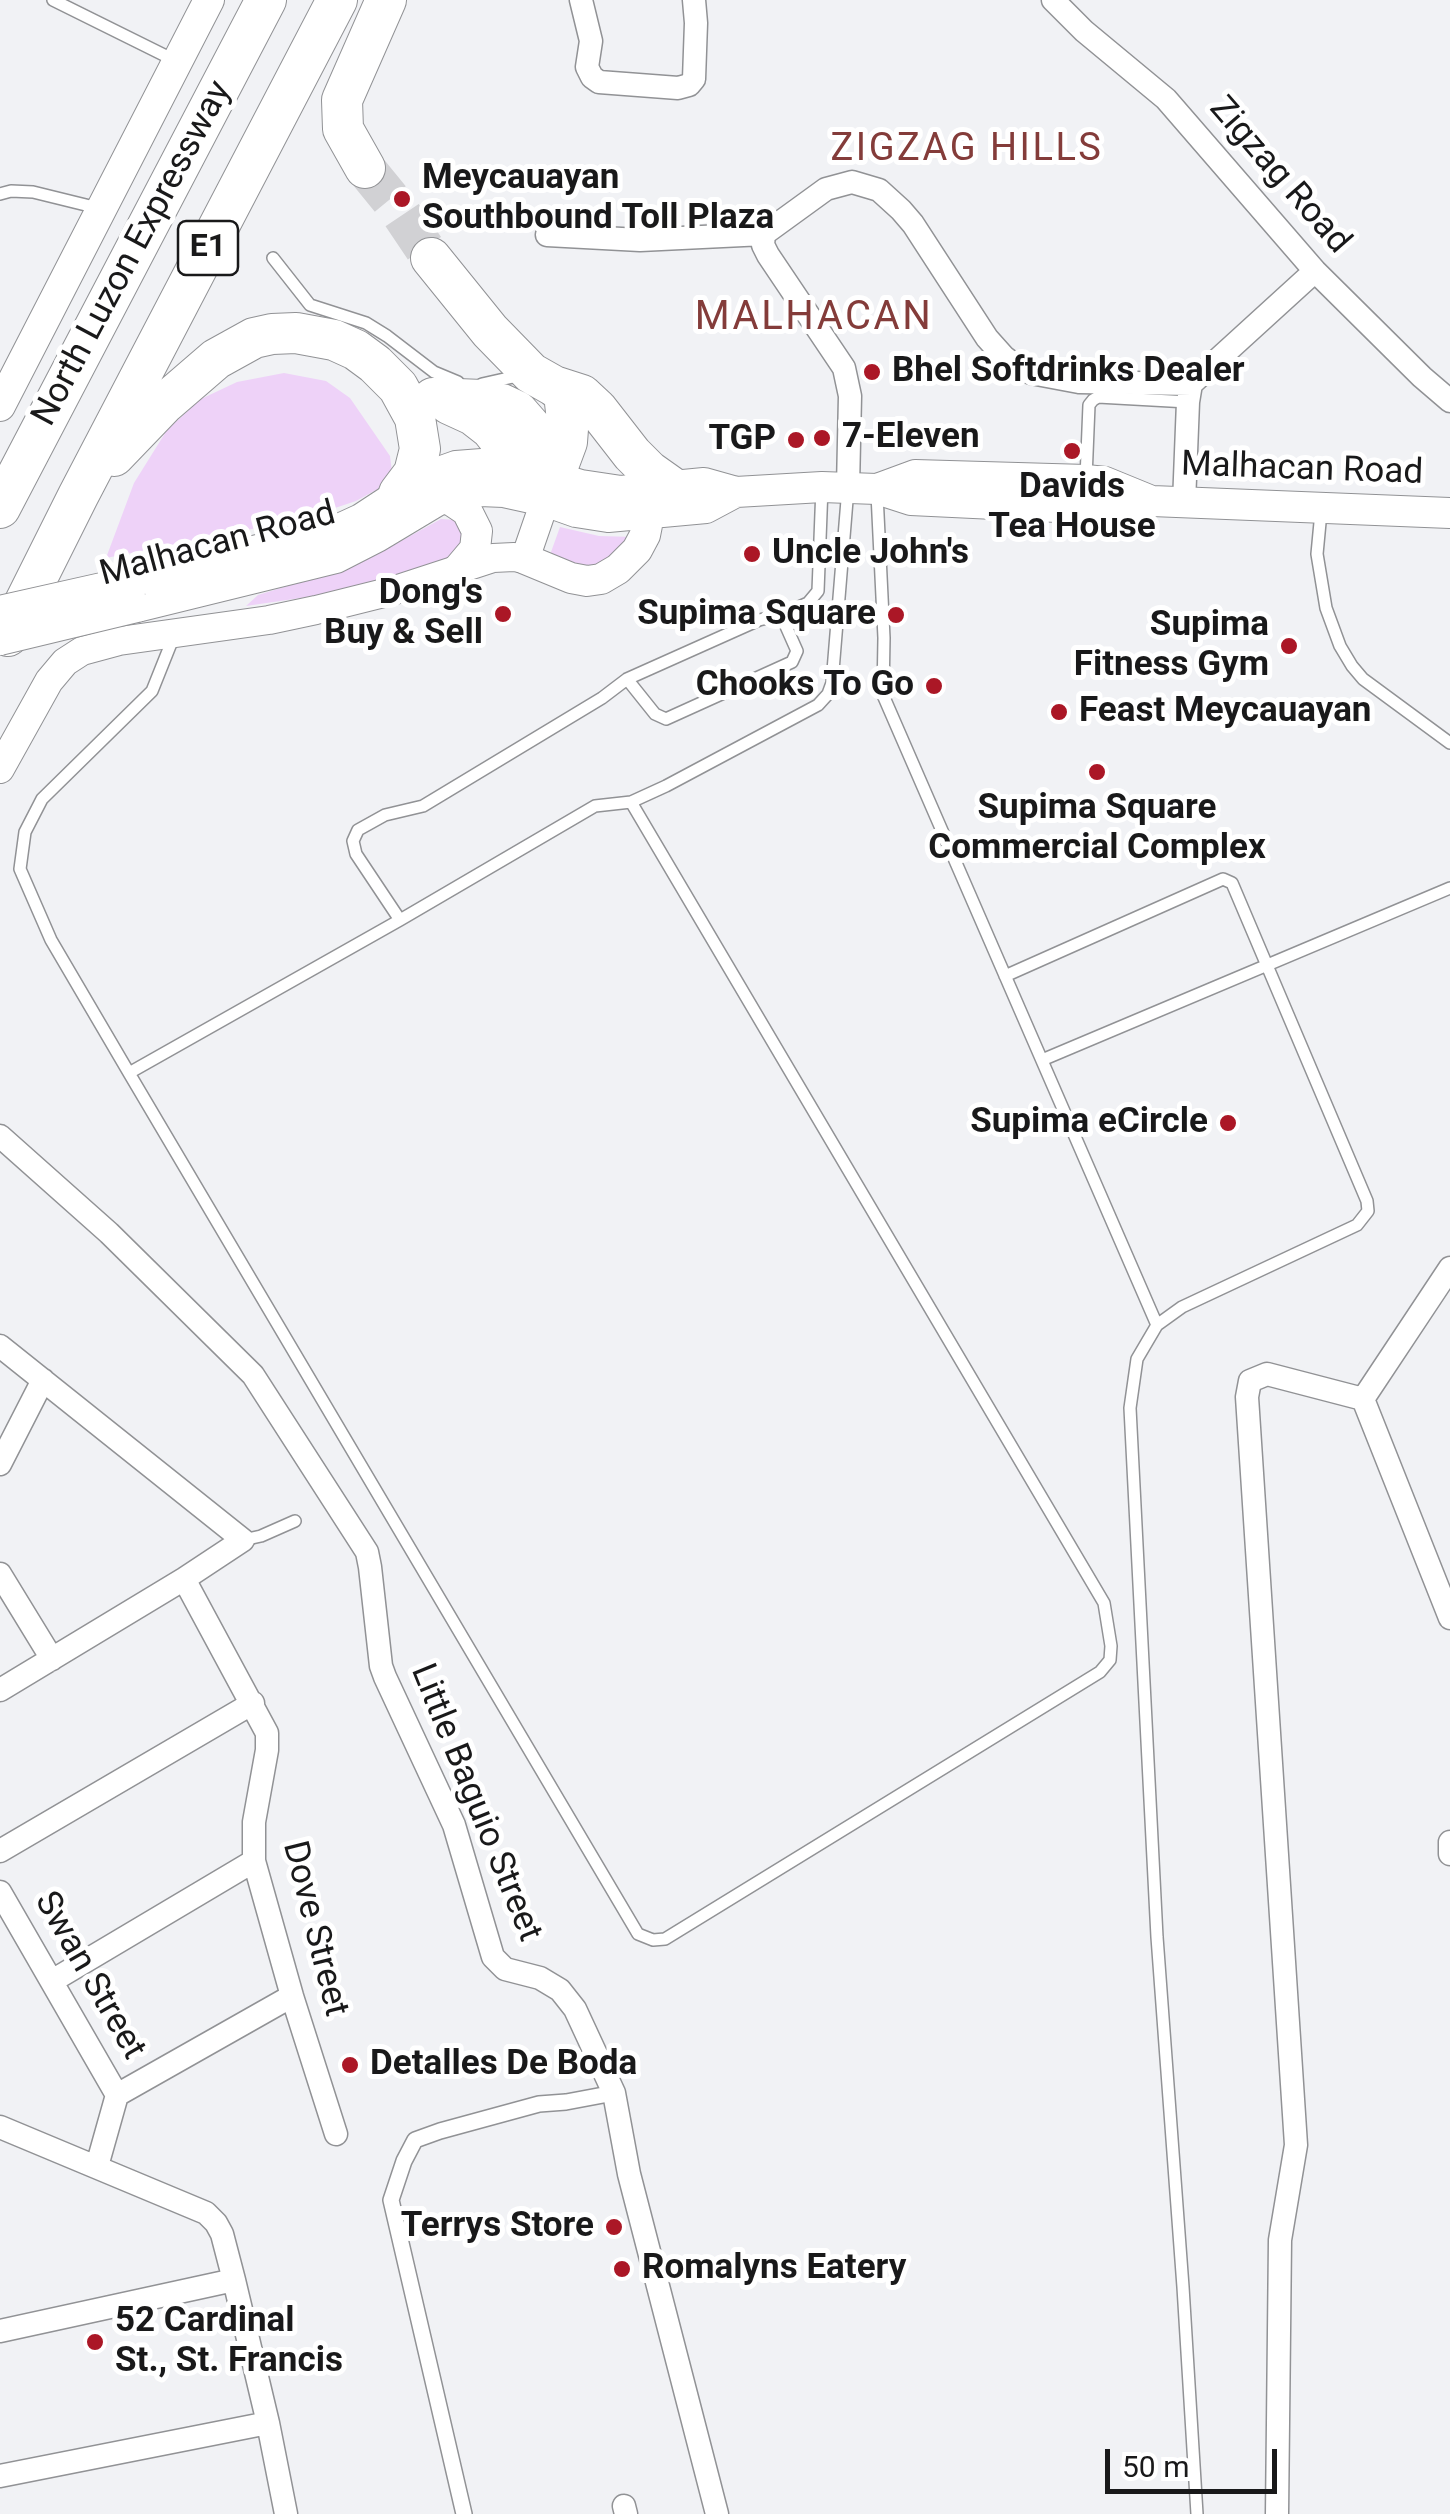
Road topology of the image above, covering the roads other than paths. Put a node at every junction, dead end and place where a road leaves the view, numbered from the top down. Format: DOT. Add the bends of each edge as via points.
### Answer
graph roads {
  1 [pos="53,0"];
  2 [pos="209,0"];
  3 [pos="266,0"];
  4 [pos="338,0"];
  5 [pos="386,0"];
  6 [pos="581,0"];
  7 [pos="694,0"];
  8 [pos="1053,0"];
  9 [pos="177,62"];
  10 [pos="365,168"];
  11 [pos="0,194"];
  12 [pos="102,209"];
  13 [pos="764,234"];
  14 [pos="547,236"];
  15 [pos="272,258"];
  16 [pos="431,258"];
  17 [pos="1315,271"];
  18 [pos="543,379"];
  19 [pos="421,386"];
  20 [pos="1189,393"];
  21 [pos="1450,401"];
  22 [pos="0,406"];
  23 [pos="541,480"];
  24 [pos="1086,480"];
  25 [pos="849,488"];
  26 [pos="399,493"];
  27 [pos="78,496"];
  28 [pos="446,498"];
  29 [pos="661,501"];
  30 [pos="1152,501"];
  31 [pos="1184,503"];
  32 [pos="0,508"];
  33 [pos="1321,508"];
  34 [pos="1450,513"];
  35 [pos="525,559"];
  36 [pos="459,568"];
  37 [pos="140,593"];
  38 [pos="0,611"];
  39 [pos="781,616"];
  40 [pos="175,632"];
  41 [pos="0,640"];
  42 [pos="0,651"];
  43 [pos="627,679"];
  44 [pos="1450,743"];
  45 [pos="0,769"];
  46 [pos="631,802"];
  47 [pos="1450,888"];
  48 [pos="400,920"];
  49 [pos="1267,965"];
  50 [pos="1005,976"];
  51 [pos="1042,1060"];
  52 [pos="129,1073"];
  53 [pos="0,1136"];
  54 [pos="1450,1268"];
  55 [pos="1157,1325"];
  56 [pos="0,1346"];
  57 [pos="43,1380"];
  58 [pos="1363,1399"];
  59 [pos="0,1464"];
  60 [pos="295,1520"];
  61 [pos="242,1540"];
  62 [pos="0,1574"];
  63 [pos="184,1579"];
  64 [pos="1450,1618"];
  65 [pos="52,1658"];
  66 [pos="0,1690"];
  67 [pos="253,1703"];
  68 [pos="1450,1842"];
  69 [pos="0,1852"];
  70 [pos="1450,1854"];
  71 [pos="254,1861"];
  72 [pos="0,1892"];
  73 [pos="52,1981"];
  74 [pos="292,1996"];
  75 [pos="614,2094"];
  76 [pos="117,2095"];
  77 [pos="0,2127"];
  78 [pos="336,2134"];
  79 [pos="97,2166"];
  80 [pos="234,2280"];
  81 [pos="0,2331"];
  82 [pos="268,2423"];
  83 [pos="0,2476"];
  84 [pos="286,2514"];
  85 [pos="464,2514"];
  86 [pos="717,2514"];
  87 [pos="1197,2514"];
  88 [pos="1277,2514"];
  1 -- 9 [label="lane"];
  2 -- 9 [label="main road"];
  3 -- 32 [label="highway, North Luzon Expressway / E1"];
  4 -- 27 [label="highway, North Luzon Expressway / E1"];
  5 -- 10 [label="highway" via="342,100 342,129"];
  6 -- 7 [label="street" via="592,77 678,88 694,79"];
  8 -- 17 [label="street, Zigzag Road" via="1166,100"];
  9 -- 12 [label="main road"];
  11 -- 12 [label="lane" via="32,192"];
  12 -- 22 [label="main road"];
  13 -- 14 [label="street"];
  13 -- 20 [label="street" via="826,189 852,182 879,190 913,224 987,338 1016,366 1079,382"];
  13 -- 25 [label="street" via="768,255 844,368"];
  15 -- 19 [label="lane" via="310,305 387,336"];
  16 -- 18 [label="highway" via="490,331"];
  17 -- 20 [label="street"];
  17 -- 21 [label="street, Zigzag Road"];
  18 -- 19 [label="lane"];
  18 -- 23 [label="highway" via="564,394 568,429 567,442"];
  18 -- 29 [label="highway" via="582,394 649,471"];
  19 -- 23 [label="highway" via="516,411 540,444"];
  19 -- 26 [label="highway" via="414,418 420,449"];
  19 -- 27 [label="highway" via="334,340 296,332 261,336 226,352 182,387"];
  20 -- 24 [label="lane" via="1092,400"];
  20 -- 31 [label="street"];
  23 -- 26 [label="main road, Malhacan Road" via="482,464 456,466"];
  23 -- 28 [label="main road, Malhacan Road"];
  23 -- 29 [label="main road, Malhacan Road"];
  23 -- 35 [label="street"];
  24 -- 25 [label="main road, Malhacan Road" via="915,474"];
  24 -- 30 [label="main road, Malhacan Road"];
  25 -- 29 [label="main road, Malhacan Road" via="736,492 704,483"];
  25 -- 30 [label="main road, Malhacan Road" via="911,500 1099,509"];
  25 -- 39 [label="lane" via="818,592"];
  25 -- 46 [label="lane" via="828,694"];
  25 -- 50 [label="lane" via="884,638 883,695"];
  26 -- 37 [label="main road, Malhacan Road" via="337,530"];
  27 -- 42 [label="highway, North Luzon Expressway / E1"];
  28 -- 36 [label="main road" via="467,512 477,531 476,548"];
  28 -- 37 [label="main road, Malhacan Road" via="336,558"];
  29 -- 35 [label="main road" via="637,550 601,578 571,578"];
  30 -- 31 [label="main road, Malhacan Road"];
  31 -- 33 [label="main road, Malhacan Road"];
  33 -- 34 [label="main road, Malhacan Road"];
  33 -- 44 [label="lane" via="1317,554 1340,646 1363,679"];
  35 -- 36 [label="street" via="504,556"];
  36 -- 40 [label="street" via="316,610"];
  37 -- 38 [label="main road, Malhacan Road, bridge"];
  37 -- 41 [label="main road, Malhacan Road, bridge"];
  39 -- 43 [label="lane" via="758,620"];
  39 -- 43 [label="lane" via="797,650 792,662 666,719"];
  40 -- 45 [label="street" via="92,647 66,662"];
  40 -- 52 [label="lane" via="152,691 42,799 25,832 20,869 51,940"];
  43 -- 48 [label="lane" via="424,806 385,814 358,830 356,854"];
  46 -- 48 [label="lane" via="595,806"];
  46 -- 52 [label="lane" via="1104,1604 1111,1646 1100,1672 665,1939 638,1934"];
  47 -- 49 [label="lane"];
  48 -- 52 [label="lane"];
  49 -- 50 [label="lane" via="1232,884 1223,880"];
  49 -- 51 [label="lane"];
  49 -- 55 [label="lane" via="1368,1211 1357,1226 1182,1307"];
  50 -- 51 [label="lane"];
  51 -- 55 [label="lane"];
  53 -- 75 [label="street, Little Baguio Street" via="253,1375 367,1552 381,1666 454,1825 493,1957 505,1969 560,1990"];
  54 -- 58 [label="street"];
  55 -- 87 [label="lane" via="1137,1359 1130,1408 1157,1937"];
  56 -- 57 [label="street"];
  57 -- 59 [label="street"];
  57 -- 61 [label="street"];
  58 -- 64 [label="street"];
  58 -- 88 [label="street" via="1267,1374 1250,1381 1247,1396 1296,2145 1280,2240"];
  60 -- 61 [label="lane"];
  61 -- 63 [label="street"];
  62 -- 65 [label="street"];
  63 -- 65 [label="street"];
  63 -- 67 [label="street, Dove Street"];
  65 -- 66 [label="street"];
  67 -- 69 [label="street"];
  67 -- 71 [label="street, Dove Street" via="267,1733"];
  68 -- 70 [label="street"];
  71 -- 73 [label="street"];
  71 -- 74 [label="street, Dove Street"];
  72 -- 73 [label="street, Swan Street"];
  73 -- 76 [label="street, Swan Street"];
  74 -- 76 [label="street"];
  74 -- 78 [label="street, Dove Street"];
  75 -- 85 [label="street" via="539,2104 440,2131 415,2140 404,2161 391,2200"];
  75 -- 86 [label="street, Little Baguio Street"];
  76 -- 79 [label="street"];
  77 -- 79 [label="street"];
  79 -- 80 [label="street" via="206,2213 222,2234"];
  80 -- 81 [label="street"];
  80 -- 82 [label="street"];
  82 -- 83 [label="street"];
  82 -- 84 [label="street"];
}
